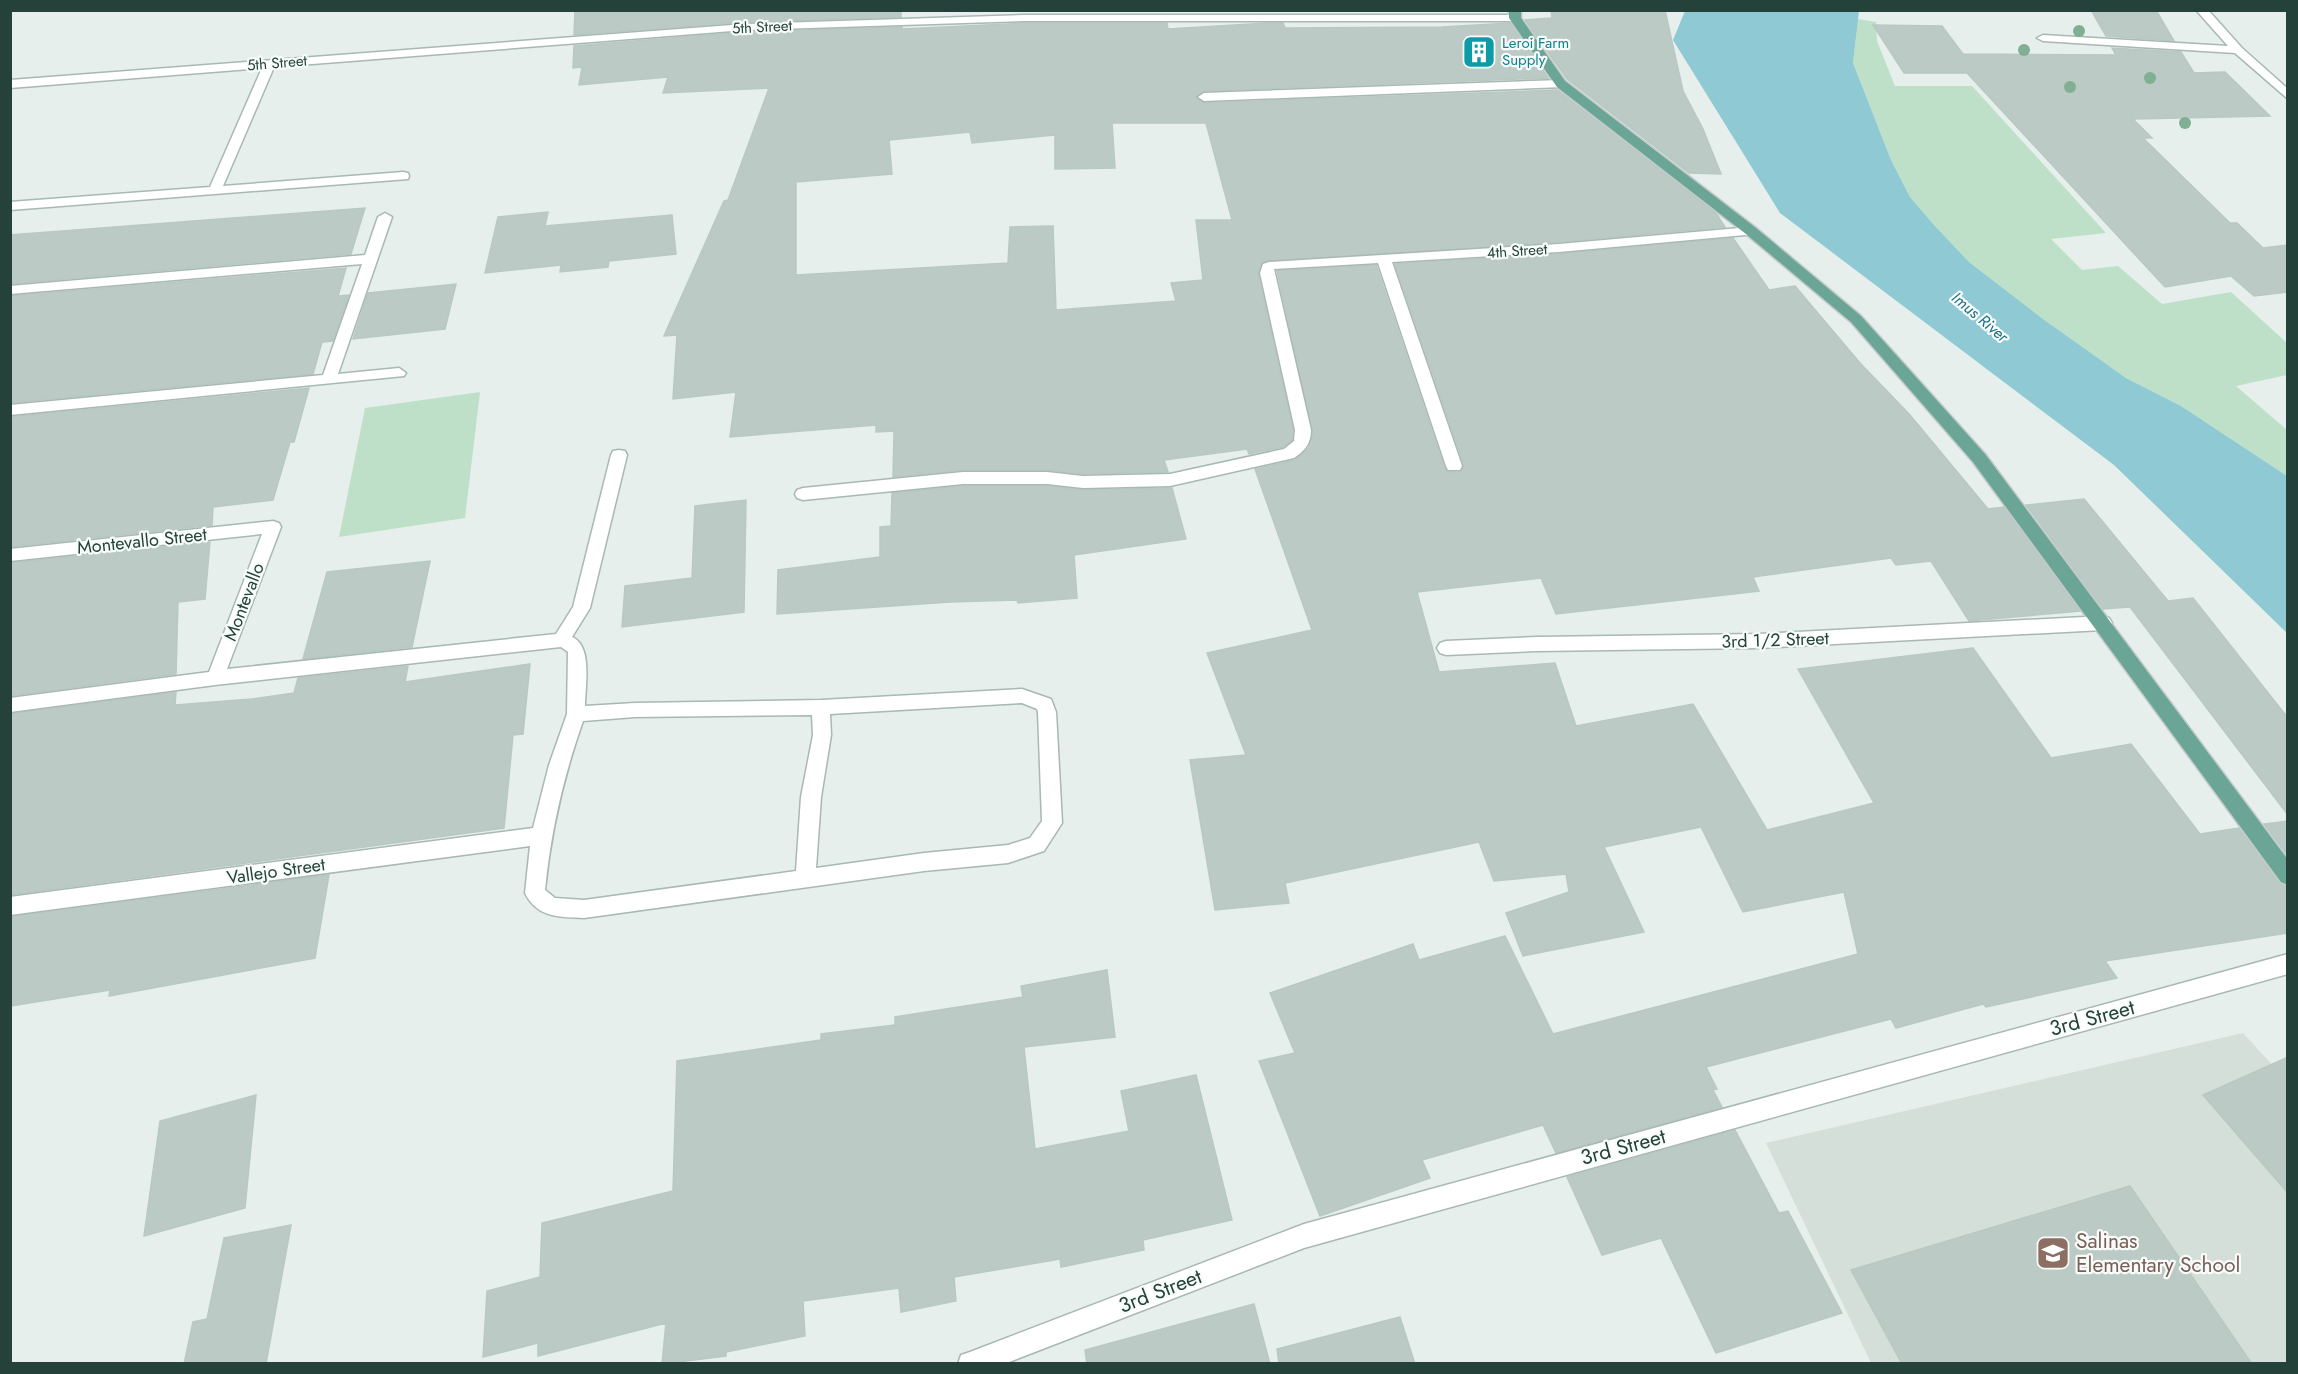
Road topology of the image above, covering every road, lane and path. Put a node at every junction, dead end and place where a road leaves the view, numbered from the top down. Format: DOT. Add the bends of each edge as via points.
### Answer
graph roads {
  1 [pos="2200,10"];
  2 [pos="1515,14"];
  3 [pos="2043,38"];
  4 [pos="2238,51"];
  5 [pos="270,63"];
  6 [pos="10,84"];
  7 [pos="1561,84"];
  8 [pos="2288,96"];
  9 [pos="1204,97"];
  10 [pos="404,176"];
  11 [pos="215,190"];
  12 [pos="10,206"];
  13 [pos="385,216"];
  14 [pos="1751,231"];
  15 [pos="370,259"];
  16 [pos="1384,259"];
  17 [pos="10,290"];
  18 [pos="399,374"];
  19 [pos="329,379"];
  20 [pos="10,410"];
  21 [pos="619,455"];
  22 [pos="1454,466"];
  23 [pos="803,494"];
  24 [pos="273,527"];
  25 [pos="10,555"];
  26 [pos="2103,623"];
  27 [pos="561,640"];
  28 [pos="1446,648"];
  29 [pos="214,678"];
  30 [pos="10,705"];
  31 [pos="821,707"];
  32 [pos="576,714"];
  33 [pos="541,836"];
  34 [pos="2288,876"];
  35 [pos="805,880"];
  36 [pos="10,906"];
  37 [pos="2288,964"];
  38 [pos="970,1364"];
  1 -- 4 [label="street"];
  2 -- 5 [label="street, 5th Street" via="1024,18 757,27"];
  2 -- 7 [label="main road"];
  3 -- 4 [label="street"];
  4 -- 8 [label="street"];
  5 -- 6 [label="street, 5th Street"];
  5 -- 11 [label="street"];
  7 -- 9 [label="street"];
  7 -- 14 [label="main road"];
  10 -- 11 [label="street"];
  11 -- 12 [label="street"];
  13 -- 15 [label="street"];
  14 -- 16 [label="street, 4th Street"];
  14 -- 26 [label="main road" via="1856,319 1979,458"];
  15 -- 17 [label="street"];
  15 -- 19 [label="street"];
  16 -- 22 [label="street"];
  16 -- 23 [label="street, 4th Street" via="1268,267 1304,438 1288,454 1170,480 963,478"];
  18 -- 19 [label="street"];
  19 -- 20 [label="street"];
  21 -- 27 [label="street" via="581,608"];
  24 -- 25 [label="street, Montevallo Street"];
  24 -- 29 [label="street, Montevallo"];
  26 -- 28 [label="street, 3rd 1/2 Street" via="1760,641"];
  26 -- 34 [label="main road"];
  27 -- 29 [label="street"];
  27 -- 32 [label="street" via="577,650"];
  29 -- 30 [label="street"];
  31 -- 32 [label="street"];
  31 -- 35 [label="street" via="822,735 811,797"];
  31 -- 35 [label="street" via="1008,696 1045,704 1052,823 1037,845 1008,854"];
  32 -- 33 [label="street" via="558,765"];
  33 -- 35 [label="street" via="535,893 550,907 584,909"];
  33 -- 36 [label="street, Vallejo Street"];
  37 -- 38 [label="street, 3rd Street" via="1304,1236"];
}
